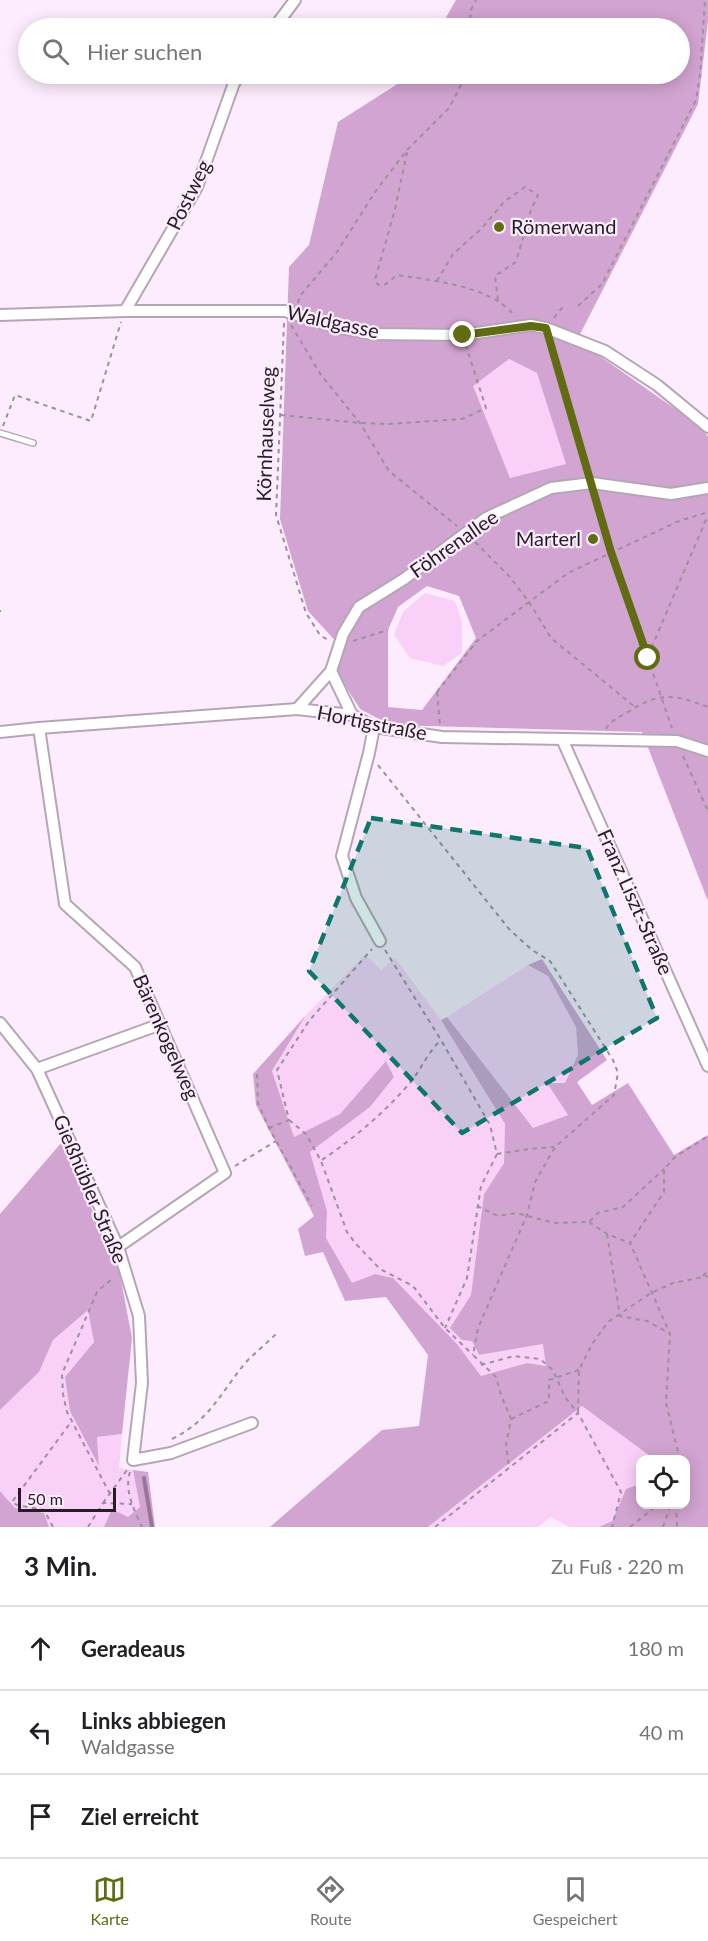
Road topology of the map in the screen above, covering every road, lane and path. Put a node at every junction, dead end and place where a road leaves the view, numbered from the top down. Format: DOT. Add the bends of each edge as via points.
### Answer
graph roads {
  1 [pos="295,0"];
  2 [pos="476,0"];
  3 [pos="705,0"];
  4 [pos="282,18"];
  5 [pos="470,18"];
  6 [pos="234,84"];
  7 [pos="461,84"];
  8 [pos="407,150"];
  9 [pos="437,281"];
  10 [pos="498,301"];
  11 [pos="565,304"];
  12 [pos="578,306"];
  13 [pos="125,311"];
  14 [pos="290,313"];
  15 [pos="0,315"];
  16 [pos="291,326"];
  17 [pos="531,326"];
  18 [pos="546,328"];
  19 [pos="463,335"];
  20 [pos="280,415"];
  21 [pos="360,423"];
  22 [pos="708,427"];
  23 [pos="0,433"];
  24 [pos="33,443"];
  25 [pos="592,483"];
  26 [pos="708,488"];
  27 [pos="708,513"];
  28 [pos="465,533"];
  29 [pos="611,552"];
  30 [pos="529,602"];
  31 [pos="388,630"];
  32 [pos="339,646"];
  33 [pos="648,658"];
  34 [pos="331,671"];
  35 [pos="661,697"];
  36 [pos="635,707"];
  37 [pos="708,707"];
  38 [pos="297,709"];
  39 [pos="352,715"];
  40 [pos="374,727"];
  41 [pos="39,728"];
  42 [pos="0,732"];
  43 [pos="442,737"];
  44 [pos="562,739"];
  45 [pos="600,739"];
  46 [pos="677,741"];
  47 [pos="708,751"];
  48 [pos="369,753"];
  49 [pos="708,810"];
  50 [pos="380,941"];
  51 [pos="0,1023"];
  52 [pos="161,1024"];
  53 [pos="441,1040"];
  54 [pos="708,1066"];
  55 [pos="38,1069"];
  56 [pos="257,1074"];
  57 [pos="290,1120"];
  58 [pos="269,1128"];
  59 [pos="708,1136"];
  60 [pos="277,1141"];
  61 [pos="555,1147"];
  62 [pos="497,1154"];
  63 [pos="321,1161"];
  64 [pos="664,1170"];
  65 [pos="225,1173"];
  66 [pos="312,1206"];
  67 [pos="477,1206"];
  68 [pos="527,1215"];
  69 [pos="589,1222"];
  70 [pos="607,1234"];
  71 [pos="630,1244"];
  72 [pos="120,1253"];
  73 [pos="708,1270"];
  74 [pos="703,1276"];
  75 [pos="708,1276"];
  76 [pos="651,1293"];
  77 [pos="620,1316"];
  78 [pos="445,1328"];
  79 [pos="276,1334"];
  80 [pos="670,1334"];
  81 [pos="473,1355"];
  82 [pos="481,1365"];
  83 [pos="579,1371"];
  84 [pos="557,1377"];
  85 [pos="578,1413"];
  86 [pos="511,1419"];
  87 [pos="71,1422"];
  88 [pos="252,1423"];
  89 [pos="172,1439"];
  90 [pos="679,1455"];
  91 [pos="134,1460"];
  92 [pos="509,1468"];
  93 [pos="110,1494"];
  94 [pos="102,1503"];
  95 [pos="132,1504"];
  96 [pos="653,1509"];
  97 [pos="668,1509"];
  98 [pos="676,1509"];
  99 [pos="53,1527"];
  100 [pos="88,1527"];
  101 [pos="142,1527"];
  102 [pos="435,1527"];
  103 [pos="612,1527"];
  104 [pos="630,1527"];
  105 [pos="663,1527"];
  106 [pos="677,1527"];
  1 -- 4 [label="street"];
  2 -- 5 [label="path"];
  3 -- 12 [label="path" via="696,100 602,284"];
  6 -- 13 [label="street, Postweg" via="197,187"];
  7 -- 8 [label="path" via="449,108"];
  8 -- 9 [label="path" via="375,280 378,285 386,284 397,275"];
  8 -- 14 [label="path"];
  9 -- 10 [label="path"];
  9 -- 10 [label="path" via="453,254 504,202 525,187 538,195 516,262 495,276"];
  10 -- 17 [label="path"];
  11 -- 18 [label="path"];
  13 -- 14 [label="street, Waldgasse"];
  13 -- 15 [label="street, Waldgasse"];
  13 -- 23 [label="path" via="91,421 15,395"];
  14 -- 16 [label="path"];
  14 -- 16 [label="path"];
  14 -- 19 [label="street, Waldgasse" via="372,333"];
  14 -- 20 [label="path, Körnhauselweg"];
  16 -- 21 [label="path" via="321,375"];
  17 -- 18 [label="street, Waldgasse"];
  17 -- 19 [label="street, Waldgasse"];
  18 -- 22 [label="street, Waldgasse" via="605,351 657,385"];
  18 -- 25 [label="path"];
  19 -- 21 [label="path" via="486,408 462,419"];
  20 -- 21 [label="path"];
  20 -- 32 [label="path, Körnhauselweg" via="276,515 306,613 320,635"];
  21 -- 28 [label="path" via="389,471"];
  23 -- 24 [label="lane"];
  25 -- 26 [label="street, Föhrenallee" via="670,494"];
  25 -- 28 [label="street, Föhrenallee" via="551,488 486,518"];
  25 -- 29 [label="path"];
  27 -- 29 [label="path" via="679,521"];
  27 -- 33 [label="path"];
  28 -- 30 [label="path" via="509,576"];
  28 -- 32 [label="street, Föhrenallee" via="359,607"];
  29 -- 30 [label="path" via="568,573"];
  29 -- 33 [label="path"];
  30 -- 36 [label="path" via="551,638"];
  30 -- 43 [label="path" via="477,641 437,692"];
  31 -- 32 [label="path"];
  32 -- 34 [label="street, Föhrenallee"];
  33 -- 35 [label="path"];
  34 -- 38 [label="street, Föhrenallee"];
  34 -- 39 [label="street"];
  35 -- 36 [label="path"];
  35 -- 37 [label="path" via="683,697"];
  35 -- 46 [label="path"];
  36 -- 45 [label="path" via="609,723"];
  38 -- 39 [label="street, Hortigstraße"];
  38 -- 41 [label="street, Hortigstraße"];
  39 -- 40 [label="street, Hortigstraße"];
  40 -- 43 [label="street, Hortigstraße"];
  40 -- 48 [label="street"];
  41 -- 42 [label="street, Hortigstraße"];
  41 -- 52 [label="street, Bärenkogelweg" via="65,904 135,967"];
  43 -- 44 [label="street, Hortigstraße"];
  44 -- 45 [label="street, Hortigstraße"];
  44 -- 54 [label="street, Franz Liszt-Straße"];
  45 -- 46 [label="street, Hortigstraße"];
  46 -- 47 [label="street, Hortigstraße"];
  46 -- 49 [label="path"];
  48 -- 50 [label="street" via="342,856 356,898"];
  48 -- 61 [label="path" via="509,929 550,961 613,1060 618,1073 614,1095"];
  50 -- 53 [label="path"];
  50 -- 57 [label="path" via="309,1021 277,1071"];
  51 -- 55 [label="street, Gießhübler Straße"];
  52 -- 55 [label="street"];
  52 -- 65 [label="street, Bärenkogelweg"];
  53 -- 62 [label="path" via="490,1125"];
  53 -- 63 [label="path" via="401,1093 362,1131"];
  55 -- 72 [label="street, Gießhübler Straße"];
  56 -- 58 [label="path" via="258,1103"];
  57 -- 58 [label="path"];
  57 -- 63 [label="path" via="306,1134"];
  58 -- 60 [label="path"];
  59 -- 64 [label="path" via="675,1157"];
  60 -- 65 [label="path"];
  60 -- 66 [label="path"];
  61 -- 62 [label="path"];
  61 -- 68 [label="path" via="535,1182"];
  62 -- 67 [label="path" via="481,1186"];
  63 -- 78 [label="path" via="347,1232 380,1269 413,1286"];
  64 -- 69 [label="path" via="623,1207 598,1213"];
  64 -- 71 [label="path" via="664,1192"];
  65 -- 72 [label="street"];
  67 -- 68 [label="path" via="498,1216"];
  67 -- 78 [label="path" via="467,1278"];
  68 -- 69 [label="path" via="554,1222"];
  68 -- 81 [label="path" via="478,1328"];
  69 -- 70 [label="path"];
  70 -- 71 [label="path"];
  70 -- 77 [label="path"];
  71 -- 76 [label="path"];
  72 -- 87 [label="path" via="116,1275 97,1292 62,1374"];
  72 -- 91 [label="street, Gießhübler Straße" via="139,1316 142,1383"];
  73 -- 74 [label="path"];
  74 -- 75 [label="path"];
  74 -- 76 [label="path"];
  76 -- 77 [label="path"];
  76 -- 80 [label="path"];
  77 -- 80 [label="path" via="647,1321"];
  77 -- 83 [label="path" via="608,1322"];
  78 -- 81 [label="path"];
  79 -- 89 [label="path" via="248,1360 191,1429"];
  80 -- 90 [label="path" via="666,1403"];
  81 -- 82 [label="path"];
  82 -- 84 [label="path" via="514,1356 540,1359"];
  82 -- 86 [label="path" via="496,1377"];
  83 -- 84 [label="path"];
  83 -- 85 [label="path"];
  84 -- 85 [label="path" via="565,1397"];
  84 -- 86 [label="path" via="549,1380 549,1401"];
  85 -- 92 [label="path"];
  85 -- 103 [label="path" via="621,1492"];
  86 -- 92 [label="path" via="506,1445"];
  87 -- 93 [label="path"];
  87 -- 99 [label="path" via="12,1502 44,1510"];
  88 -- 91 [label="street" via="171,1454"];
  91 -- 93 [label="path"];
  91 -- 95 [label="path" via="127,1484"];
  92 -- 102 [label="path"];
  93 -- 94 [label="path"];
  94 -- 95 [label="path"];
  94 -- 100 [label="path"];
  95 -- 101 [label="path"];
  96 -- 104 [label="path"];
  97 -- 105 [label="path"];
  98 -- 106 [label="path"];
}
